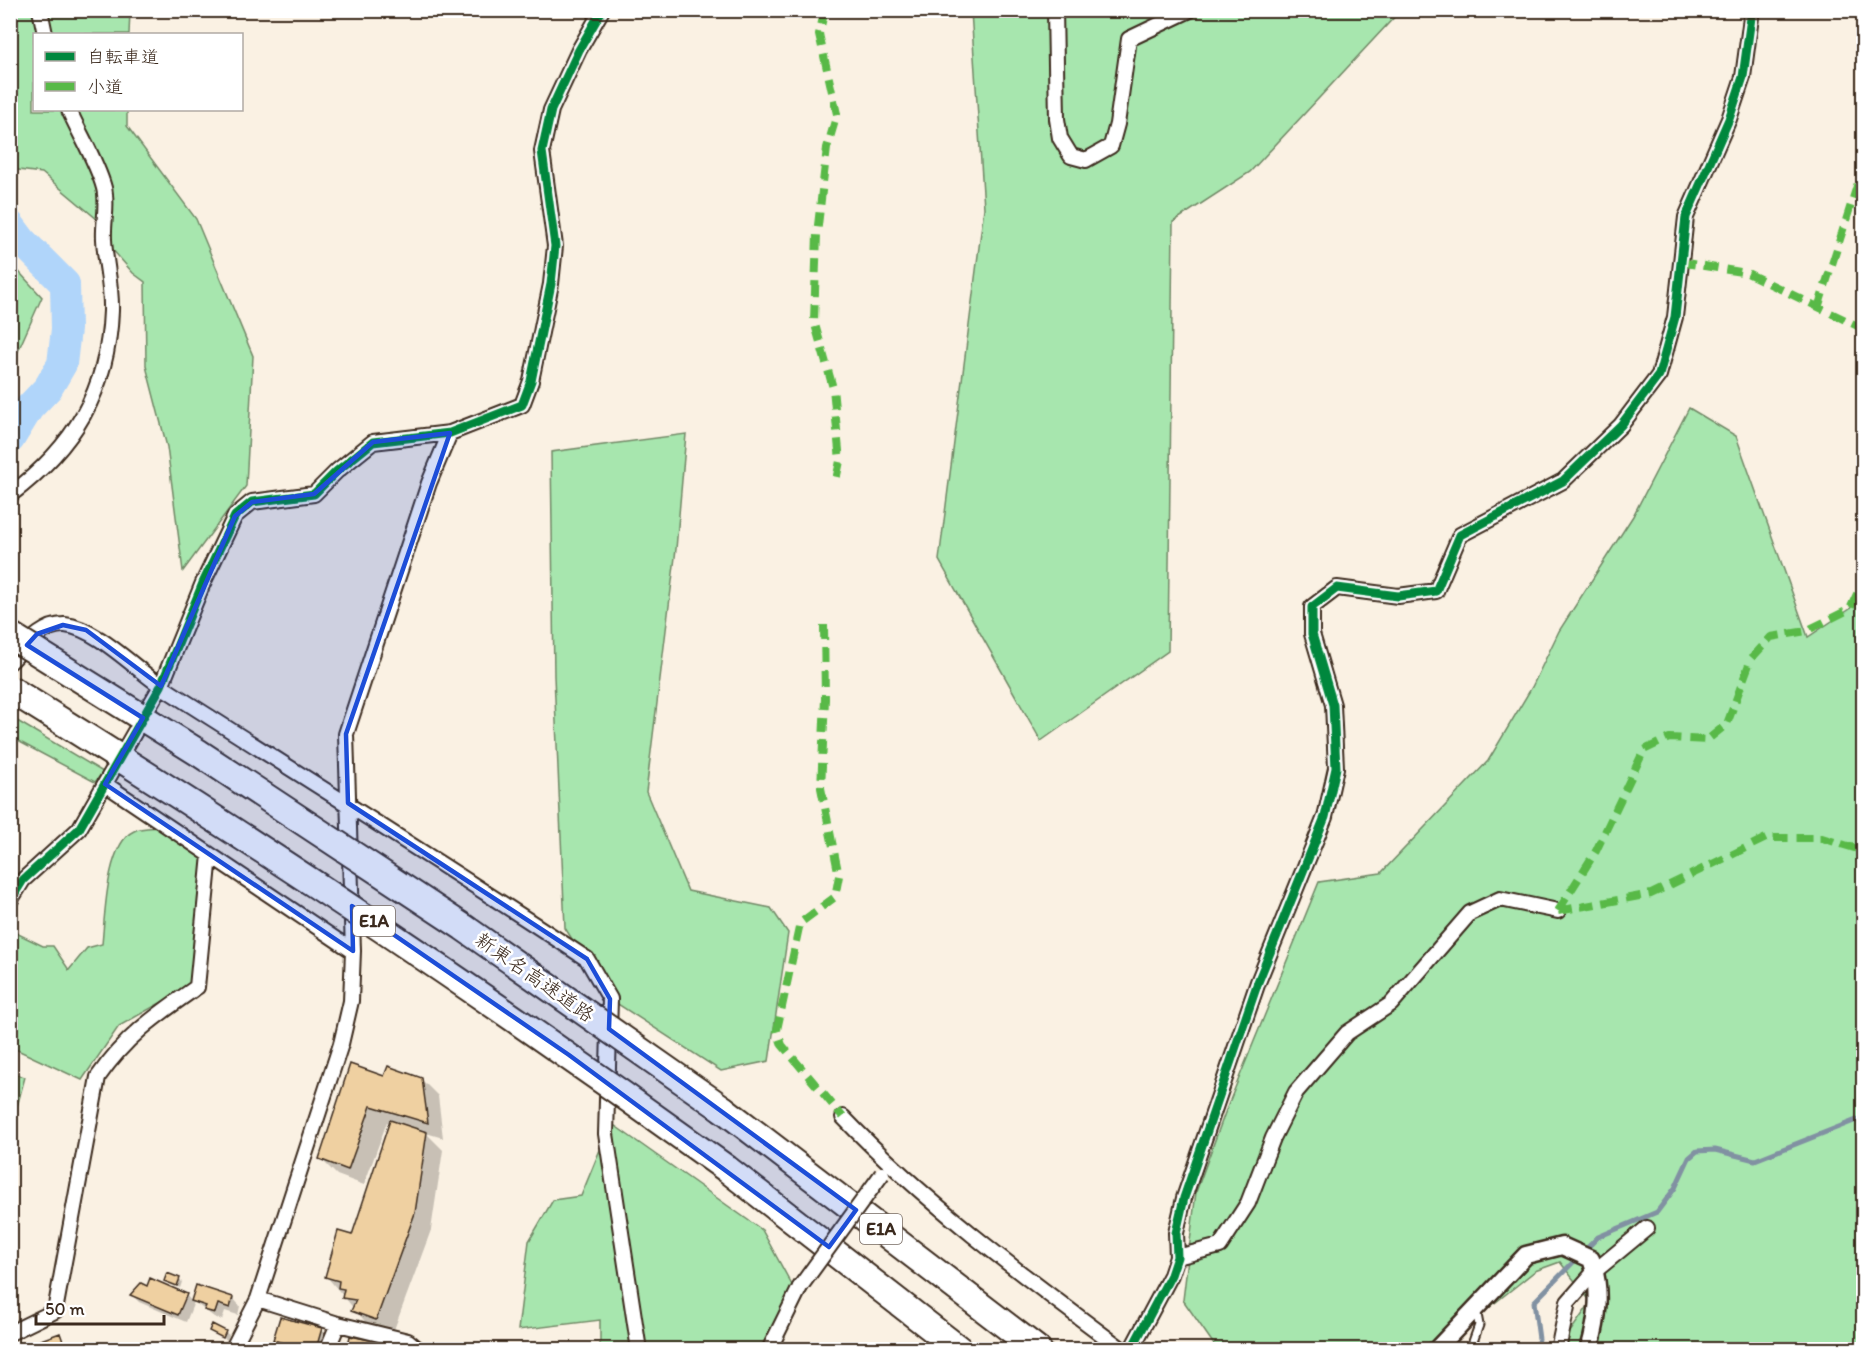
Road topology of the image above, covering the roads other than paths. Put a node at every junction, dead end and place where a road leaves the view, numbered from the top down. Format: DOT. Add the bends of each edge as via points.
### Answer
graph roads {
  1 [pos="40,10"];
  2 [pos="602,10"];
  3 [pos="1055,10"];
  4 [pos="1190,10"];
  5 [pos="1752,10"];
  6 [pos="45,33"];
  7 [pos="69,111"];
  8 [pos="450,433"];
  9 [pos="10,495"];
  10 [pos="10,635"];
  11 [pos="10,662"];
  12 [pos="161,686"];
  13 [pos="10,689"];
  14 [pos="105,784"];
  15 [pos="348,804"];
  16 [pos="210,855"];
  17 [pos="10,901"];
  18 [pos="1558,911"];
  19 [pos="353,951"];
  20 [pos="843,1117"];
  21 [pos="885,1169"];
  22 [pos="1647,1228"];
  23 [pos="1177,1257"];
  24 [pos="1593,1265"];
  25 [pos="258,1299"];
  26 [pos="1476,1307"];
  27 [pos="338,1324"];
  28 [pos="10,1333"];
  29 [pos="232,1350"];
  30 [pos="327,1350"];
  31 [pos="419,1350"];
  32 [pos="639,1350"];
  33 [pos="769,1350"];
  34 [pos="960,1350"];
  35 [pos="1038,1350"];
  36 [pos="1123,1350"];
  37 [pos="1131,1350"];
  38 [pos="1436,1350"];
  39 [pos="1470,1350"];
  40 [pos="1557,1350"];
  41 [pos="1589,1350"];
  1 -- 6 [label="street"];
  2 -- 8 [label="street" via="551,110 542,152 555,246 531,381 522,405"];
  3 -- 4 [label="street" via="1060,138 1071,156 1086,160 1111,146 1129,39"];
  5 -- 23 [label="street" via="1740,87 1686,217 1675,317 1659,375 1621,425 1563,481 1460,536 1436,591 1398,596 1337,588 1312,607 1312,634 1332,705 1336,768 1325,817 1258,982 1184,1198 1176,1233"];
  7 -- 9 [label="street" via="105,190 104,240 111,310 108,353 93,400 81,421 38,474"];
  8 -- 12 [label="street" via="373,442 314,494 252,502 235,516"];
  8 -- 15 [label="street" via="429,483 346,734"];
  10 -- 35 [label="highway, 新東名高速道路 / E1A, bridge" via="199,753 463,927 723,1109"];
  11 -- 12 [label="street" via="37,634 63,625 86,630"];
  12 -- 14 [label="street"];
  12 -- 15 [label="street"];
  13 -- 34 [label="highway, E1A, bridge" via="170,788 569,1055 727,1169"];
  14 -- 16 [label="street"];
  14 -- 17 [label="street" via="79,829 23,880"];
  15 -- 19 [label="street"];
  15 -- 32 [label="street" via="587,959 610,999 606,1134"];
  16 -- 19 [label="street"];
  16 -- 28 [label="street" via="197,987 143,1024 116,1051 98,1077 55,1311"];
  18 -- 23 [label="street" via="1500,899 1470,913 1390,1004 1347,1033 1296,1092 1248,1203 1220,1246"];
  19 -- 25 [label="street" via="351,1001 341,1044"];
  20 -- 21 [label="street"];
  21 -- 33 [label="street, bridge" via="800,1287"];
  21 -- 36 [label="street"];
  22 -- 24 [label="street"];
  23 -- 37 [label="street"];
  24 -- 26 [label="street" via="1562,1246 1527,1255"];
  24 -- 40 [label="street" via="1568,1302"];
  24 -- 41 [label="street" via="1598,1292 1596,1326"];
  25 -- 27 [label="street"];
  25 -- 29 [label="street"];
  26 -- 38 [label="street"];
  26 -- 39 [label="lane" via="1479,1325"];
  27 -- 30 [label="street"];
  27 -- 31 [label="street" via="408,1341"];
}
